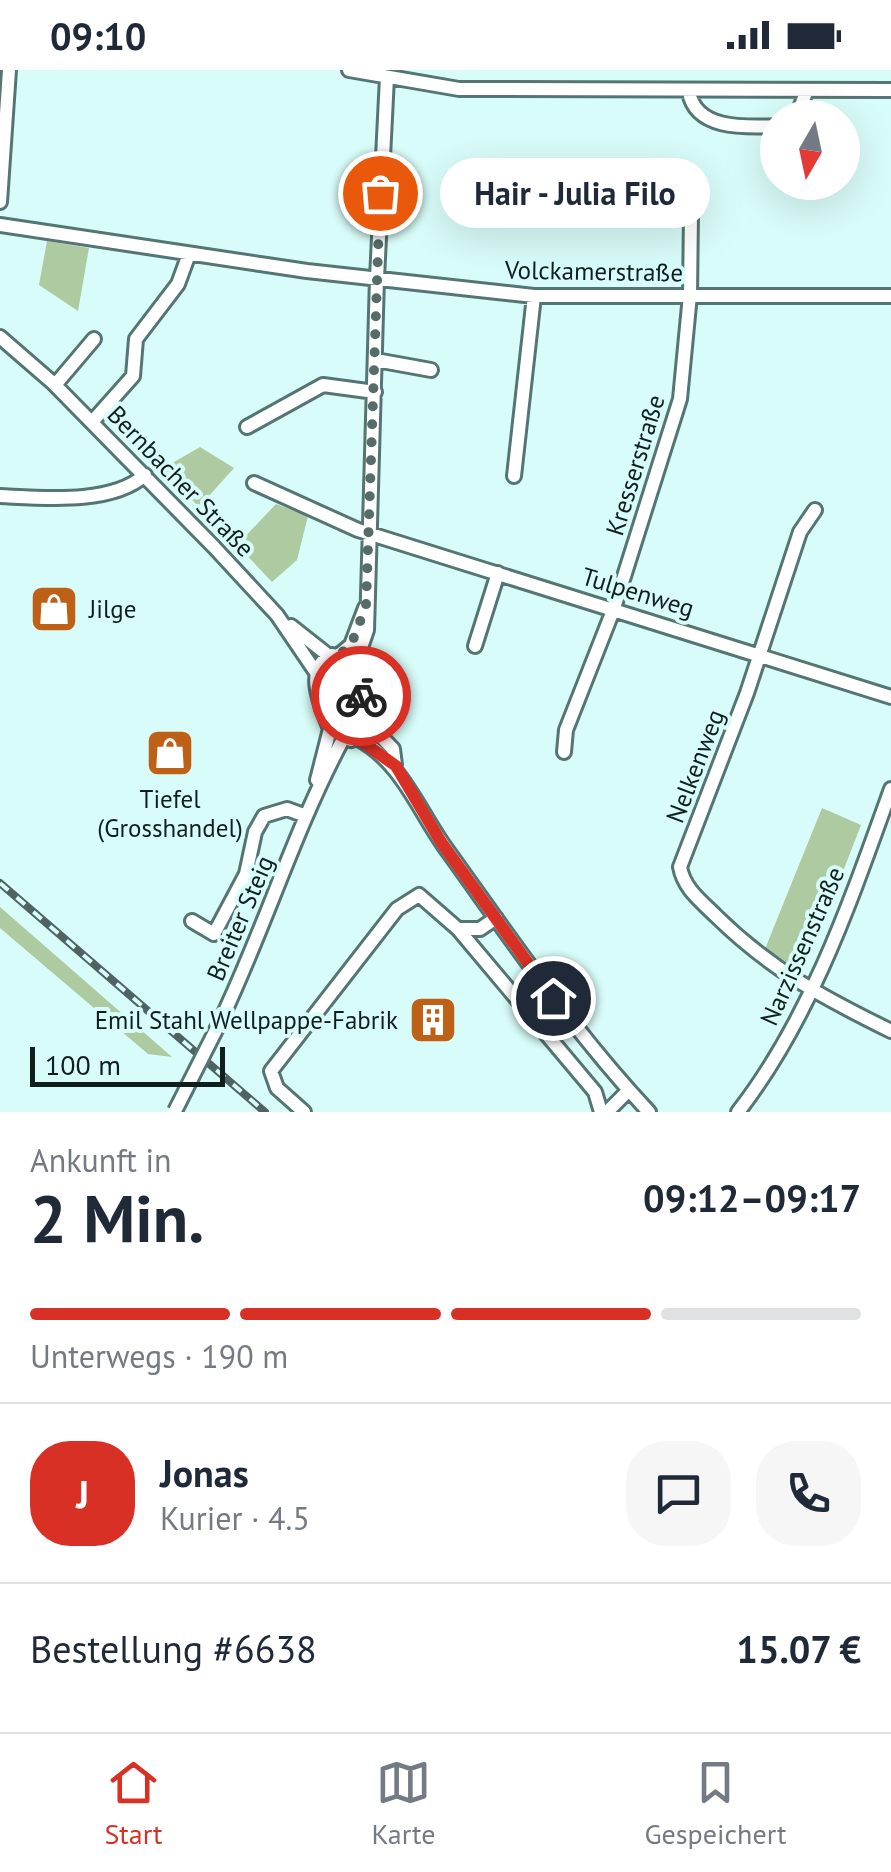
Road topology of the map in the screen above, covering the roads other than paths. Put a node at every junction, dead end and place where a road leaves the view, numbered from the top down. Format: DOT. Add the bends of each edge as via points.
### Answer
graph roads {
  1 [pos="9,70"];
  2 [pos="348,70"];
  3 [pos="388,77"];
  4 [pos="423,77"];
  5 [pos="807,90"];
  6 [pos="891,90"];
  7 [pos="689,92"];
  8 [pos="803,100"];
  9 [pos="760,125"];
  10 [pos="682,182"];
  11 [pos="0,202"];
  12 [pos="0,223"];
  13 [pos="189,254"];
  14 [pos="377,278"];
  15 [pos="690,295"];
  16 [pos="534,296"];
  17 [pos="891,296"];
  18 [pos="0,337"];
  19 [pos="94,339"];
  20 [pos="376,360"];
  21 [pos="431,370"];
  22 [pos="55,385"];
  23 [pos="376,392"];
  24 [pos="92,422"];
  25 [pos="247,426"];
  26 [pos="146,475"];
  27 [pos="514,476"];
  28 [pos="254,483"];
  29 [pos="0,496"];
  30 [pos="815,510"];
  31 [pos="370,534"];
  32 [pos="498,573"];
  33 [pos="366,606"];
  34 [pos="614,608"];
  35 [pos="277,615"];
  36 [pos="474,646"];
  37 [pos="760,653"];
  38 [pos="334,656"];
  39 [pos="354,668"];
  40 [pos="315,671"];
  41 [pos="891,697"];
  42 [pos="365,720"];
  43 [pos="330,729"];
  44 [pos="350,739"];
  45 [pos="564,752"];
  46 [pos="396,766"];
  47 [pos="891,789"];
  48 [pos="315,793"];
  49 [pos="888,805"];
  50 [pos="306,816"];
  51 [pos="496,918"];
  52 [pos="192,921"];
  53 [pos="458,929"];
  54 [pos="810,992"];
  55 [pos="891,1031"];
  56 [pos="629,1090"];
  57 [pos="175,1111"];
  58 [pos="304,1112"];
  59 [pos="604,1112"];
  60 [pos="649,1112"];
  61 [pos="738,1112"];
  1 -- 11 [label="street"];
  2 -- 3 [label="street"];
  3 -- 4 [label="street"];
  3 -- 14 [label="street"];
  4 -- 7 [label="street" via="460,89"];
  5 -- 6 [label="street"];
  5 -- 7 [label="street"];
  5 -- 8 [label="street"];
  7 -- 9 [label="street" via="695,110 715,122"];
  10 -- 15 [label="street, Kresserstraße" via="691,213"];
  12 -- 13 [label="street, Volckamerstraße"];
  13 -- 14 [label="street, Volckamerstraße"];
  13 -- 24 [label="street" via="178,284 136,339 133,376"];
  14 -- 16 [label="street, Volckamerstraße"];
  14 -- 20 [label="street"];
  15 -- 16 [label="street, Volckamerstraße"];
  15 -- 17 [label="street, Volckamerstraße"];
  15 -- 34 [label="street, Kresserstraße" via="680,399"];
  16 -- 27 [label="street"];
  18 -- 22 [label="street, Bernbacher Straße"];
  19 -- 22 [label="street"];
  20 -- 21 [label="street"];
  20 -- 23 [label="street"];
  22 -- 24 [label="street, Bernbacher Straße"];
  23 -- 25 [label="street" via="323,385"];
  23 -- 31 [label="street"];
  24 -- 26 [label="street, Bernbacher Straße"];
  26 -- 29 [label="street" via="103,493"];
  26 -- 35 [label="street, Bernbacher Straße"];
  28 -- 31 [label="street, Tulpenweg"];
  30 -- 37 [label="street, Nelkenweg" via="800,532"];
  31 -- 32 [label="street, Tulpenweg"];
  31 -- 33 [label="street"];
  32 -- 34 [label="street, Tulpenweg"];
  32 -- 36 [label="street"];
  33 -- 38 [label="street" via="351,645"];
  33 -- 39 [label="street" via="368,630"];
  34 -- 37 [label="street, Tulpenweg"];
  34 -- 45 [label="street, Kresserstraße" via="566,730"];
  35 -- 38 [label="street"];
  35 -- 40 [label="street, Bernbacher Straße"];
  37 -- 41 [label="street, Tulpenweg"];
  37 -- 54 [label="street, Nelkenweg" via="680,867 689,890 768,964"];
  38 -- 39 [label="street"];
  38 -- 40 [label="street"];
  39 -- 42 [label="street"];
  40 -- 43 [label="street, Bernbacher Straße"];
  42 -- 44 [label="street, Breiter Steig"];
  42 -- 46 [label="street" via="392,748"];
  43 -- 44 [label="street"];
  43 -- 48 [label="street"];
  44 -- 46 [label="street"];
  44 -- 48 [label="street, Breiter Steig"];
  46 -- 51 [label="street"];
  47 -- 49 [label="street, Narzissenstraße"];
  48 -- 50 [label="street, Breiter Steig"];
  49 -- 54 [label="street, Narzissenstraße"];
  50 -- 52 [label="street" via="288,809 264,816 214,934"];
  50 -- 57 [label="street, Breiter Steig, bridge" via="252,954"];
  51 -- 53 [label="street" via="480,928"];
  51 -- 56 [label="street"];
  53 -- 58 [label="street" via="419,895 396,909 270,1071 277,1088"];
  53 -- 59 [label="street" via="595,1092"];
  54 -- 55 [label="street, Nelkenweg"];
  54 -- 61 [label="street, Narzissenstraße" via="764,1079"];
  56 -- 59 [label="street"];
  56 -- 60 [label="street"];
}
